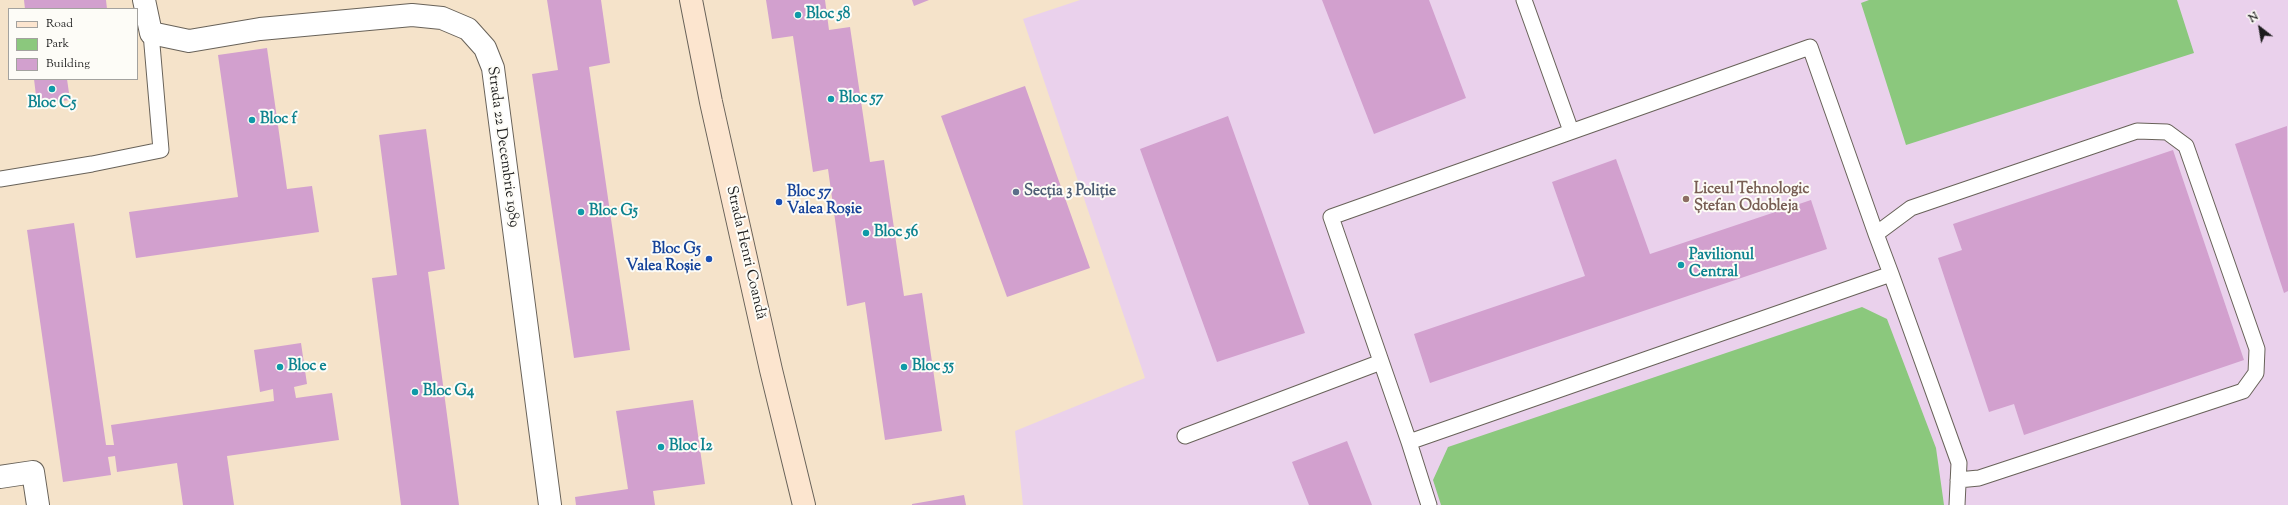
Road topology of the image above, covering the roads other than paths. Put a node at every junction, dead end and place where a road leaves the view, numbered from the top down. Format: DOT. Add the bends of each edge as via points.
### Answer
graph roads {
  1 [pos="144,0"];
  2 [pos="691,0"];
  3 [pos="1524,0"];
  4 [pos="151,33"];
  5 [pos="1571,131"];
  6 [pos="0,179"];
  7 [pos="1876,234"];
  8 [pos="1891,274"];
  9 [pos="1381,362"];
  10 [pos="1185,436"];
  11 [pos="1409,442"];
  12 [pos="0,477"];
  13 [pos="1958,480"];
  14 [pos="38,505"];
  15 [pos="550,505"];
  16 [pos="804,505"];
  17 [pos="1429,505"];
  18 [pos="1957,505"];
  1 -- 4 [label="street"];
  2 -- 16 [label="street, Strada Henri Coandă" via="771,370"];
  3 -- 5 [label="lane"];
  4 -- 6 [label="lane" via="161,150"];
  4 -- 15 [label="street, Strada 22 Decembrie 1989" via="189,42 260,29 412,15 442,18 468,29 485,48 493,68"];
  5 -- 7 [label="lane" via="1810,48"];
  5 -- 9 [label="lane" via="1330,217"];
  7 -- 8 [label="lane"];
  7 -- 13 [label="lane" via="1911,208 2137,131 2167,132 2186,146 2257,349 2256,373 2243,391 1979,478"];
  8 -- 11 [label="lane"];
  8 -- 13 [label="lane" via="1959,463"];
  9 -- 10 [label="lane"];
  9 -- 11 [label="lane"];
  11 -- 17 [label="lane"];
  12 -- 14 [label="street" via="33,472"];
  13 -- 18 [label="lane"];
}
